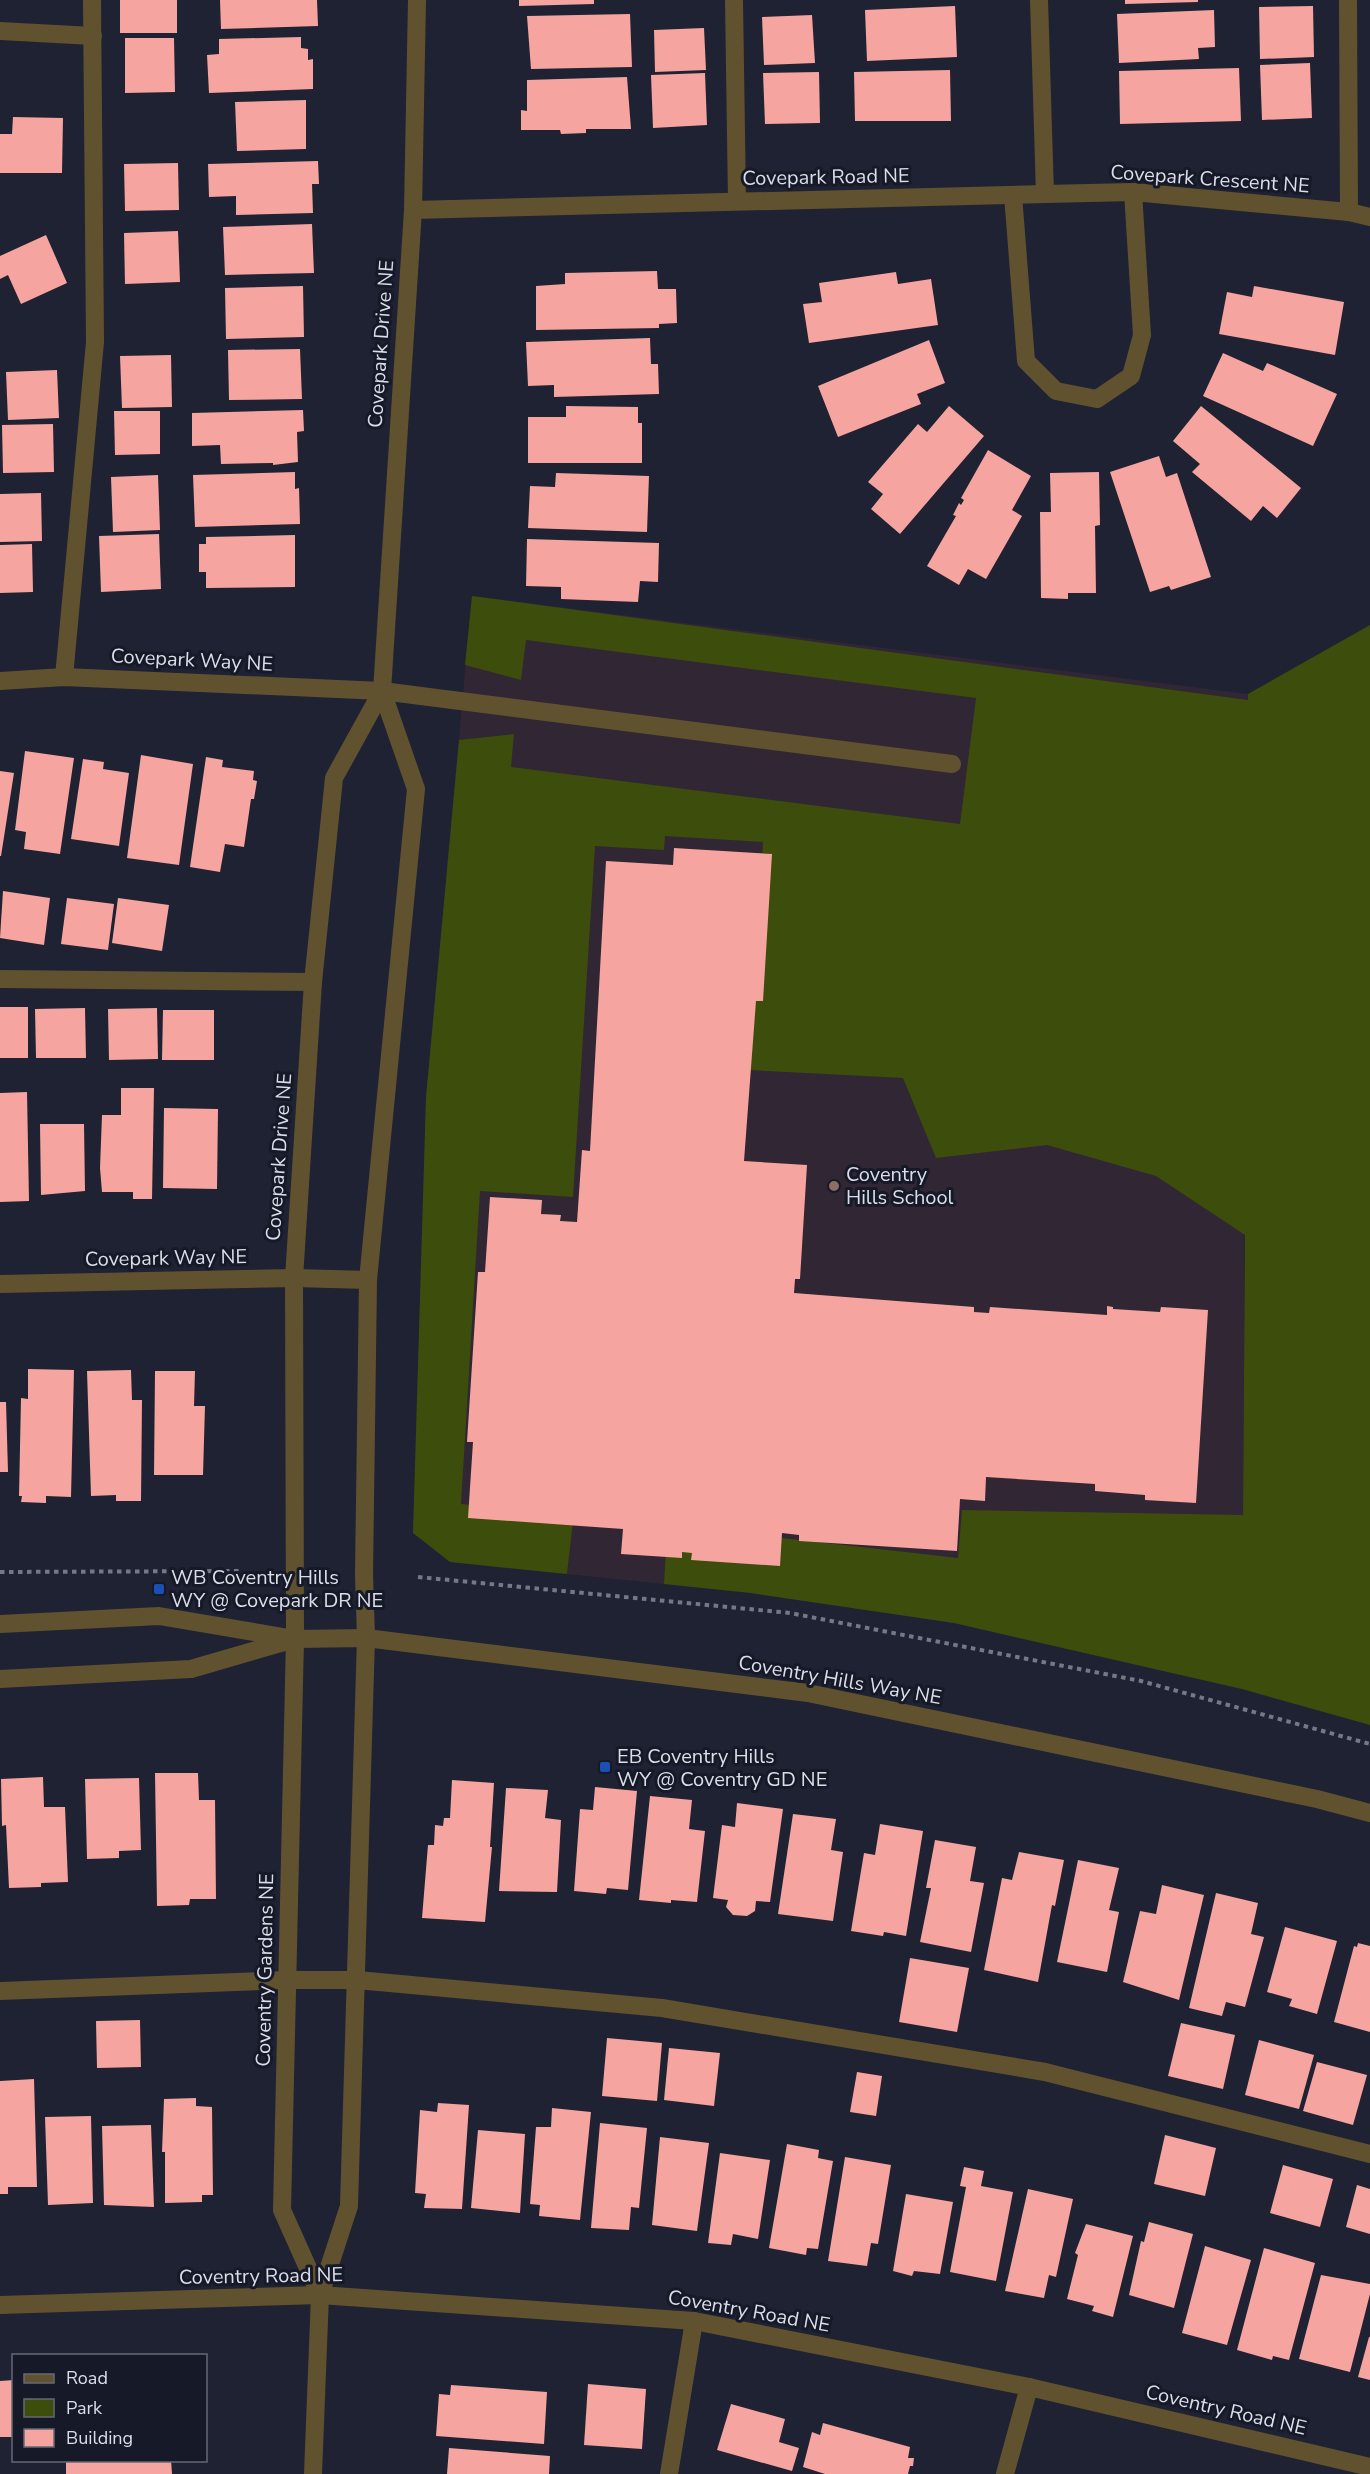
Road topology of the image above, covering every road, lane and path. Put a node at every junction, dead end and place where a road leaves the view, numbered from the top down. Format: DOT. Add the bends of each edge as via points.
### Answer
graph roads {
  1 [pos="92,0"];
  2 [pos="417,0"];
  3 [pos="734,0"];
  4 [pos="1039,0"];
  5 [pos="1348,0"];
  6 [pos="0,31"];
  7 [pos="93,36"];
  8 [pos="1133,192"];
  9 [pos="1045,194"];
  10 [pos="1013,195"];
  11 [pos="737,201"];
  12 [pos="413,210"];
  13 [pos="1349,212"];
  14 [pos="1370,217"];
  15 [pos="64,677"];
  16 [pos="0,681"];
  17 [pos="382,691"];
  18 [pos="952,764"];
  19 [pos="0,980"];
  20 [pos="313,982"];
  21 [pos="294,1278"];
  22 [pos="368,1280"];
  23 [pos="0,1284"];
  24 [pos="239,1571"];
  25 [pos="0,1572"];
  26 [pos="418,1577"];
  27 [pos="0,1624"];
  28 [pos="366,1638"];
  29 [pos="295,1639"];
  30 [pos="0,1679"];
  31 [pos="1370,1744"];
  32 [pos="1370,1813"];
  33 [pos="287,1980"];
  34 [pos="357,1980"];
  35 [pos="0,1990"];
  36 [pos="1370,2154"];
  37 [pos="320,2295"];
  38 [pos="0,2305"];
  39 [pos="694,2321"];
  40 [pos="1029,2387"];
  41 [pos="1330,2466"];
  42 [pos="1370,2467"];
  43 [pos="313,2474"];
  44 [pos="669,2474"];
  45 [pos="1005,2474"];
  1 -- 7 [label="street"];
  2 -- 12 [label="street, Covepark Drive NE"];
  3 -- 11 [label="street"];
  4 -- 9 [label="street"];
  5 -- 13 [label="street"];
  6 -- 7 [label="street"];
  7 -- 15 [label="street" via="95,342"];
  8 -- 9 [label="street, Covepark Crescent NE"];
  8 -- 10 [label="street" via="1142,335 1131,376 1096,399 1056,391 1026,361"];
  8 -- 13 [label="street, Covepark Crescent NE"];
  9 -- 10 [label="street, Covepark Road NE"];
  10 -- 11 [label="street, Covepark Road NE"];
  11 -- 12 [label="street, Covepark Road NE"];
  12 -- 17 [label="street, Covepark Drive NE"];
  13 -- 14 [label="street, Covepark Crescent NE"];
  15 -- 16 [label="street, Covepark Way NE"];
  15 -- 17 [label="street, Covepark Way NE"];
  17 -- 18 [label="street, Covepark Way NE"];
  17 -- 20 [label="street, Covepark Drive NE" via="334,778"];
  17 -- 22 [label="street, Covepark Drive NE" via="416,789"];
  19 -- 20 [label="street"];
  20 -- 21 [label="street, Covepark Drive NE"];
  21 -- 22 [label="street, Covepark Way NE"];
  21 -- 23 [label="street, Covepark Way NE"];
  21 -- 29 [label="street, Covepark Drive NE"];
  22 -- 28 [label="street, Covepark Drive NE" via="363,1575"];
  24 -- 25 [label="path"];
  26 -- 31 [label="path" via="790,1613 1141,1681"];
  27 -- 29 [label="street, Coventry Hills Way NE" via="159,1616"];
  28 -- 29 [label="street, Coventry Hills Way NE"];
  28 -- 32 [label="street, Coventry Hills Way NE" via="808,1694"];
  28 -- 34 [label="street, Coventry Gardens NE"];
  29 -- 30 [label="street, Coventry Hills Way NE" via="191,1669"];
  29 -- 33 [label="street, Coventry Gardens NE"];
  33 -- 34 [label="street"];
  33 -- 35 [label="street"];
  33 -- 37 [label="street, Coventry Gardens NE" via="282,2210"];
  34 -- 36 [label="street" via="662,2008 1045,2072"];
  34 -- 37 [label="street, Coventry Gardens NE" via="349,2206"];
  37 -- 38 [label="street, Coventry Road NE"];
  37 -- 39 [label="street, Coventry Road NE"];
  37 -- 43 [label="street, Coventry Gardens NE"];
  39 -- 40 [label="street, Coventry Road NE"];
  39 -- 44 [label="street"];
  40 -- 41 [label="street, Coventry Road NE"];
  40 -- 45 [label="street"];
  41 -- 42 [label="street, Coventry Road NE"];
}
